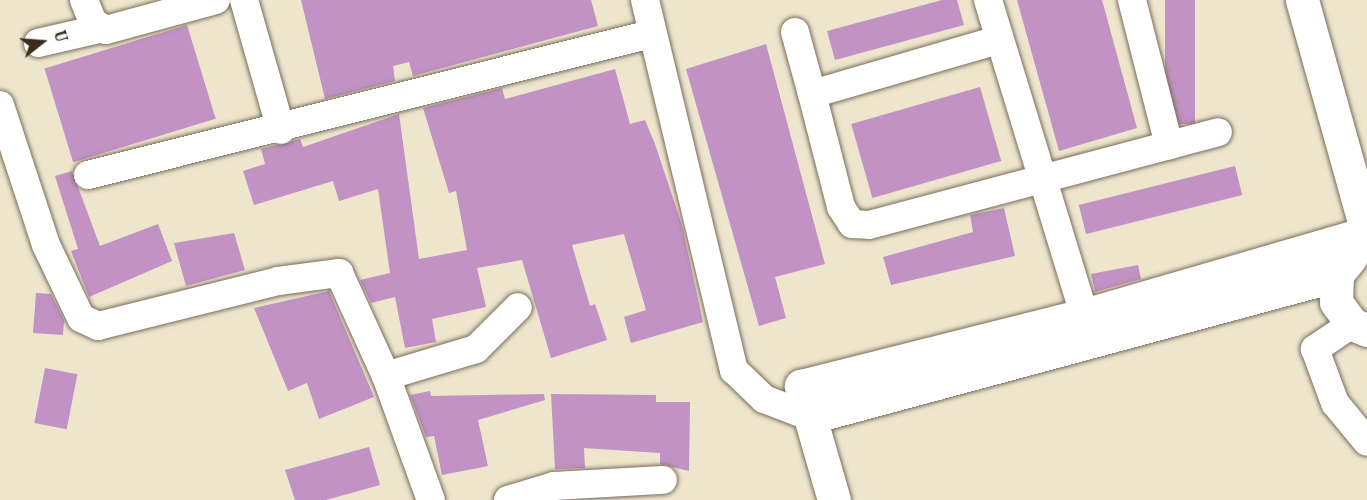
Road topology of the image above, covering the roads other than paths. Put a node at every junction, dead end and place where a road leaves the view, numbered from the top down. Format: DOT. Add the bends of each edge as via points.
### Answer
graph roads {
  1 [pos="84,0"];
  2 [pos="216,0"];
  3 [pos="244,0"];
  4 [pos="645,0"];
  5 [pos="988,0"];
  6 [pos="1132,0"];
  7 [pos="1302,0"];
  8 [pos="99,29"];
  9 [pos="795,32"];
  10 [pos="651,34"];
  11 [pos="998,40"];
  12 [pos="38,42"];
  13 [pos="812,94"];
  14 [pos="2,121"];
  15 [pos="281,130"];
  16 [pos="1218,132"];
  17 [pos="1169,145"];
  18 [pos="1036,172"];
  19 [pos="88,175"];
  20 [pos="1360,243"];
  21 [pos="518,307"];
  22 [pos="1360,327"];
  23 [pos="1080,330"];
  24 [pos="386,376"];
  25 [pos="790,395"];
  26 [pos="811,417"];
  27 [pos="1367,442"];
  28 [pos="663,480"];
  29 [pos="431,500"];
  30 [pos="508,500"];
  31 [pos="834,500"];
  1 -- 8 [label="street"];
  2 -- 8 [label="street"];
  3 -- 15 [label="street"];
  4 -- 10 [label="street"];
  5 -- 11 [label="street"];
  6 -- 17 [label="street"];
  7 -- 20 [label="street"];
  8 -- 12 [label="street"];
  9 -- 13 [label="street"];
  10 -- 15 [label="street"];
  10 -- 25 [label="street" via="734,370 750,389"];
  11 -- 13 [label="street"];
  11 -- 18 [label="street"];
  13 -- 18 [label="street" via="841,207 852,224 869,225"];
  14 -- 24 [label="street" via="46,245 81,318 98,326 115,324 278,281 339,273"];
  15 -- 19 [label="street"];
  16 -- 17 [label="street"];
  17 -- 18 [label="street"];
  18 -- 23 [label="street"];
  20 -- 22 [label="street" via="1334,288 1336,302"];
  20 -- 23 [label="street"];
  21 -- 24 [label="street" via="476,349"];
  22 -- 27 [label="street" via="1315,349 1335,404"];
  23 -- 25 [label="street"];
  23 -- 26 [label="street"];
  24 -- 29 [label="street"];
  25 -- 26 [label="street"];
  26 -- 31 [label="street"];
  28 -- 30 [label="street" via="554,486"];
}
